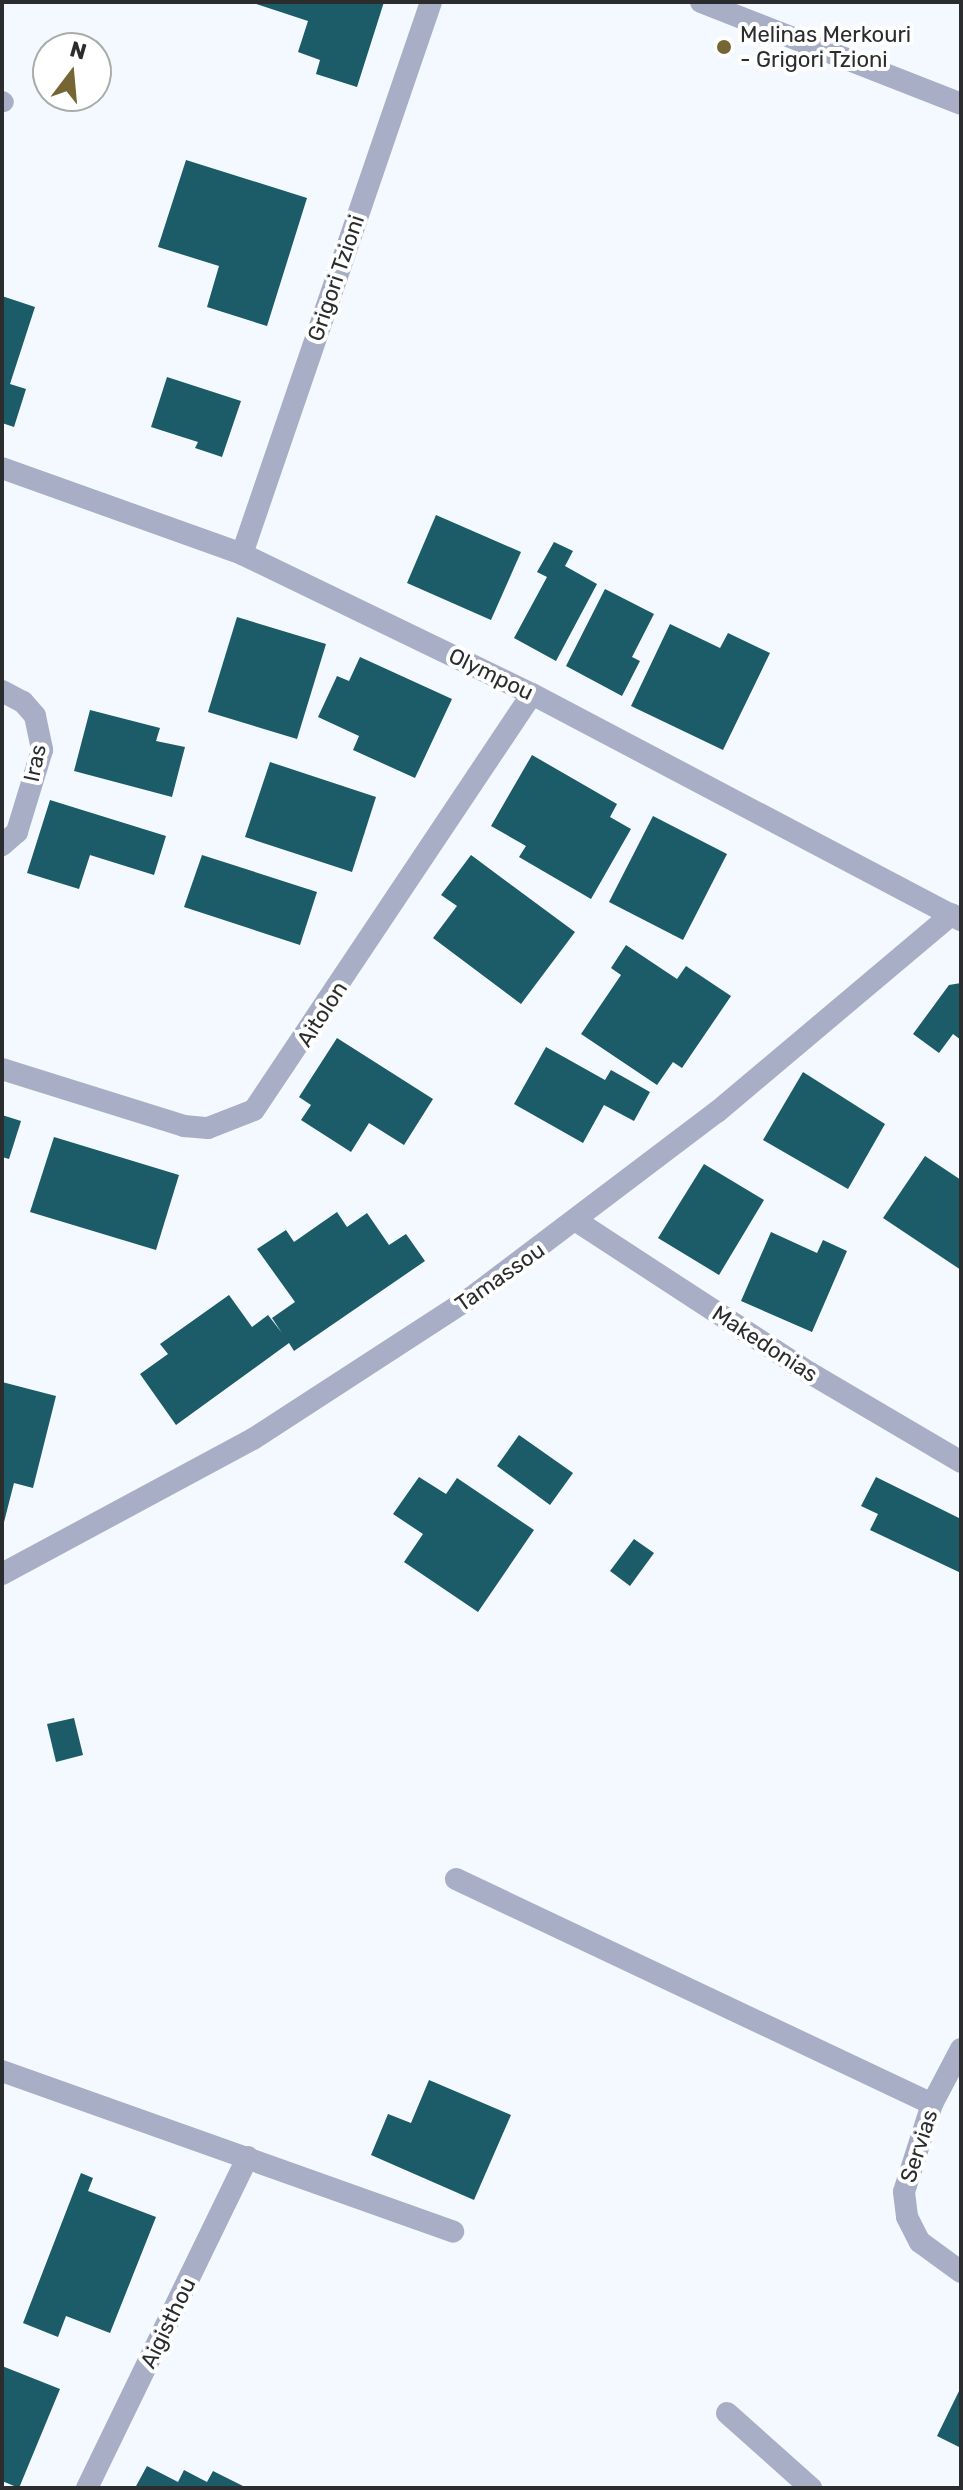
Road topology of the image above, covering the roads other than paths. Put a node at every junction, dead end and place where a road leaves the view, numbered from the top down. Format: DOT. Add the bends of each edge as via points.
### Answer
graph roads {
  1 [pos="431,2"];
  2 [pos="701,2"];
  3 [pos="961,104"];
  4 [pos="2,468"];
  5 [pos="242,554"];
  6 [pos="2,691"];
  7 [pos="532,694"];
  8 [pos="2,845"];
  9 [pos="956,917"];
  10 [pos="2,1069"];
  11 [pos="578,1222"];
  12 [pos="959,1457"];
  13 [pos="2,1574"];
  14 [pos="456,1879"];
  15 [pos="961,2049"];
  16 [pos="2,2071"];
  17 [pos="932,2104"];
  18 [pos="248,2157"];
  19 [pos="453,2232"];
  20 [pos="961,2272"];
  21 [pos="727,2413"];
  22 [pos="87,2488"];
  23 [pos="811,2488"];
  1 -- 5 [label="street, Grigori Tzioni"];
  2 -- 3 [label="street"];
  4 -- 5 [label="street, Olympou"];
  5 -- 7 [label="street, Olympou"];
  6 -- 8 [label="street, Iras" via="35,716 42,750 17,832"];
  7 -- 9 [label="street, Olympou"];
  7 -- 10 [label="street, Aitolon" via="254,1110 208,1128 184,1126"];
  9 -- 11 [label="street, Tamassou"];
  11 -- 12 [label="street, Makedonias" via="810,1373"];
  11 -- 13 [label="street, Tamassou" via="253,1439"];
  14 -- 17 [label="street"];
  15 -- 17 [label="street, Servias"];
  16 -- 18 [label="street"];
  17 -- 20 [label="street, Servias" via="904,2192 907,2217 920,2242"];
  18 -- 19 [label="street"];
  18 -- 22 [label="street, Aigisthou"];
  21 -- 23 [label="street"];
}
